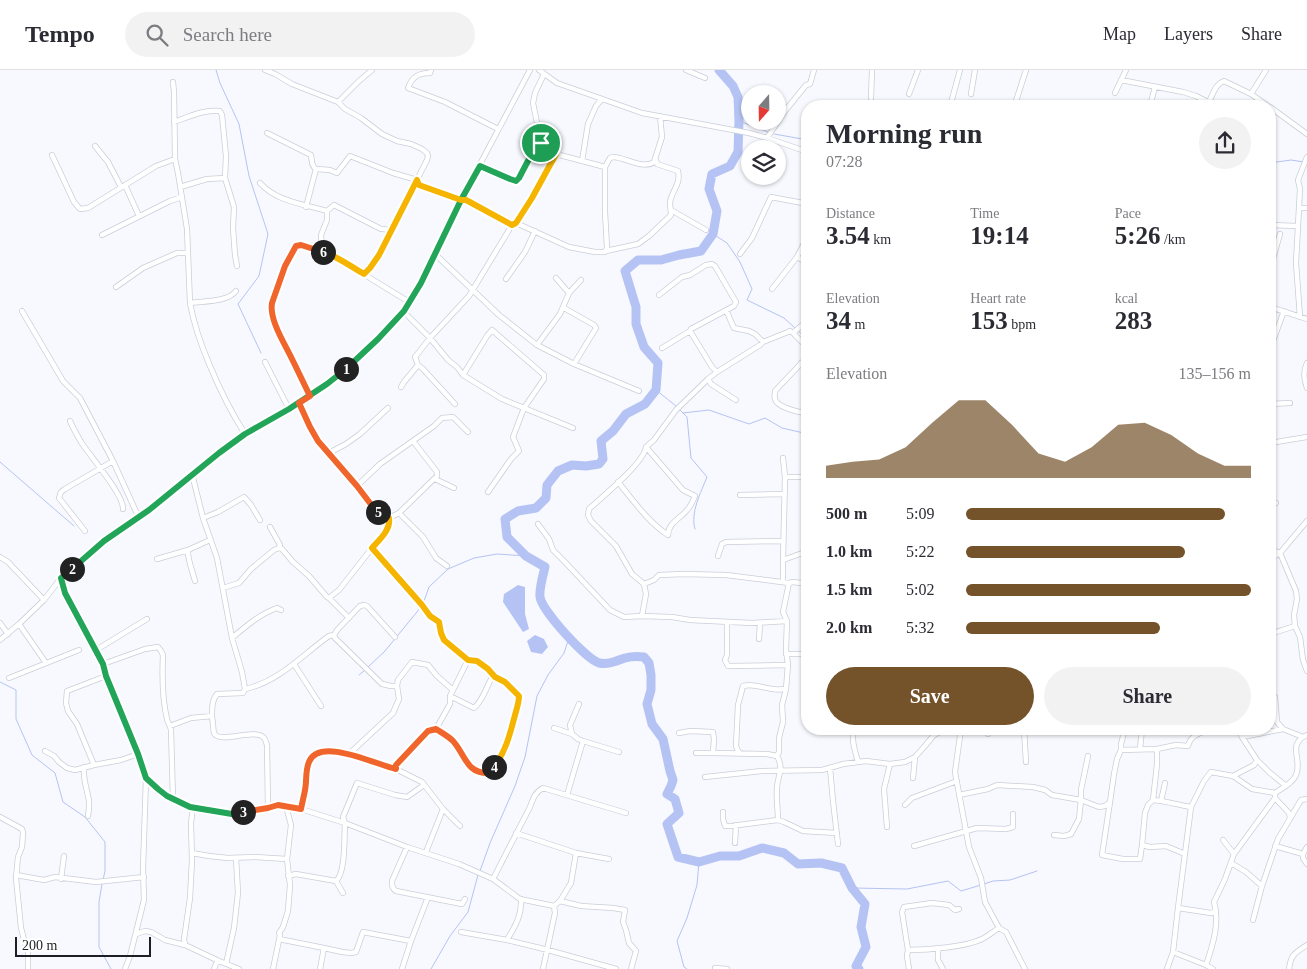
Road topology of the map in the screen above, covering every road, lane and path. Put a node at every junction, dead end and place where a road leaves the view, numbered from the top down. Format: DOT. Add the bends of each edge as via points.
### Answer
graph roads {
  1 [pos="265,70"];
  2 [pos="372,70"];
  3 [pos="431,70"];
  4 [pos="530,70"];
  5 [pos="539,70"];
  6 [pos="686,70"];
  7 [pos="814,70"];
  8 [pos="872,70"];
  9 [pos="918,70"];
  10 [pos="960,70"];
  11 [pos="975,70"];
  12 [pos="1026,70"];
  13 [pos="1126,70"];
  14 [pos="1266,70"];
  15 [pos="544,74"];
  16 [pos="705,78"];
  17 [pos="1121,80"];
  18 [pos="173,82"];
  19 [pos="1155,87"];
  20 [pos="1115,93"];
  21 [pos="909,94"];
  22 [pos="972,94"];
  23 [pos="1250,94"];
  24 [pos="871,98"];
  25 [pos="602,99"];
  26 [pos="952,100"];
  27 [pos="1016,100"];
  28 [pos="1152,100"];
  29 [pos="1202,100"];
  30 [pos="1210,100"];
  31 [pos="1259,100"];
  32 [pos="338,102"];
  33 [pos="1276,112"];
  34 [pos="660,116"];
  35 [pos="174,122"];
  36 [pos="498,128"];
  37 [pos="268,133"];
  38 [pos="1307,134"];
  39 [pos="540,138"];
  40 [pos="767,138"];
  41 [pos="95,146"];
  42 [pos="801,150"];
  43 [pos="556,154"];
  44 [pos="52,155"];
  45 [pos="1307,157"];
  46 [pos="174,158"];
  47 [pos="656,158"];
  48 [pos="582,161"];
  49 [pos="480,166"];
  50 [pos="605,167"];
  51 [pos="316,169"];
  52 [pos="225,178"];
  53 [pos="417,180"];
  54 [pos="260,183"];
  55 [pos="123,186"];
  56 [pos="180,187"];
  57 [pos="182,197"];
  58 [pos="461,200"];
  59 [pos="801,203"];
  60 [pos="306,207"];
  61 [pos="1299,208"];
  62 [pos="1307,208"];
  63 [pos="671,210"];
  64 [pos="327,211"];
  65 [pos="139,216"];
  66 [pos="514,224"];
  67 [pos="1276,225"];
  68 [pos="1297,226"];
  69 [pos="394,227"];
  70 [pos="381,229"];
  71 [pos="706,230"];
  72 [pos="535,231"];
  73 [pos="389,234"];
  74 [pos="1280,234"];
  75 [pos="102,236"];
  76 [pos="1276,248"];
  77 [pos="801,250"];
  78 [pos="606,251"];
  79 [pos="188,253"];
  80 [pos="329,254"];
  81 [pos="740,254"];
  82 [pos="436,255"];
  83 [pos="797,258"];
  84 [pos="801,260"];
  85 [pos="237,266"];
  86 [pos="370,268"];
  87 [pos="364,274"];
  88 [pos="369,278"];
  89 [pos="556,278"];
  90 [pos="506,279"];
  91 [pos="581,280"];
  92 [pos="116,287"];
  93 [pos="772,288"];
  94 [pos="236,290"];
  95 [pos="473,290"];
  96 [pos="569,293"];
  97 [pos="659,294"];
  98 [pos="409,302"];
  99 [pos="190,303"];
  100 [pos="564,308"];
  101 [pos="1276,309"];
  102 [pos="726,310"];
  103 [pos="22,311"];
  104 [pos="404,311"];
  105 [pos="1284,311"];
  106 [pos="1300,316"];
  107 [pos="1307,319"];
  108 [pos="801,326"];
  109 [pos="690,331"];
  110 [pos="795,331"];
  111 [pos="1276,332"];
  112 [pos="430,338"];
  113 [pos="801,339"];
  114 [pos="763,342"];
  115 [pos="537,345"];
  116 [pos="662,348"];
  117 [pos="265,362"];
  118 [pos="800,363"];
  119 [pos="574,364"];
  120 [pos="418,365"];
  121 [pos="1307,365"];
  122 [pos="717,372"];
  123 [pos="463,375"];
  124 [pos="708,379"];
  125 [pos="402,387"];
  126 [pos="1307,388"];
  127 [pos="639,391"];
  128 [pos="310,396"];
  129 [pos="736,400"];
  130 [pos="299,403"];
  131 [pos="1290,403"];
  132 [pos="455,404"];
  133 [pos="1276,404"];
  134 [pos="388,408"];
  135 [pos="524,408"];
  136 [pos="289,409"];
  137 [pos="801,412"];
  138 [pos="70,421"];
  139 [pos="573,428"];
  140 [pos="468,432"];
  141 [pos="245,434"];
  142 [pos="1307,437"];
  143 [pos="413,441"];
  144 [pos="1276,442"];
  145 [pos="646,447"];
  146 [pos="329,453"];
  147 [pos="783,458"];
  148 [pos="113,461"];
  149 [pos="101,467"];
  150 [pos="192,474"];
  151 [pos="785,477"];
  152 [pos="801,477"];
  153 [pos="435,479"];
  154 [pos="618,482"];
  155 [pos="357,486"];
  156 [pos="454,488"];
  157 [pos="488,492"];
  158 [pos="784,494"];
  159 [pos="740,495"];
  160 [pos="123,509"];
  161 [pos="399,513"];
  162 [pos="139,518"];
  163 [pos="203,518"];
  164 [pos="389,518"];
  165 [pos="260,520"];
  166 [pos="1307,521"];
  167 [pos="538,524"];
  168 [pos="270,527"];
  169 [pos="85,531"];
  170 [pos="210,540"];
  171 [pos="783,541"];
  172 [pos="279,548"];
  173 [pos="372,548"];
  174 [pos="188,550"];
  175 [pos="1276,551"];
  176 [pos="1280,552"];
  177 [pos="801,554"];
  178 [pos="1276,554"];
  179 [pos="718,556"];
  180 [pos="0,557"];
  181 [pos="157,559"];
  182 [pos="783,560"];
  183 [pos="447,566"];
  184 [pos="61,578"];
  185 [pos="196,581"];
  186 [pos="783,582"];
  187 [pos="789,583"];
  188 [pos="644,584"];
  189 [pos="801,584"];
  190 [pos="223,588"];
  191 [pos="329,598"];
  192 [pos="44,600"];
  193 [pos="281,610"];
  194 [pos="642,616"];
  195 [pos="349,618"];
  196 [pos="147,619"];
  197 [pos="787,621"];
  198 [pos="727,622"];
  199 [pos="0,623"];
  200 [pos="760,623"];
  201 [pos="19,624"];
  202 [pos="1295,626"];
  203 [pos="1276,632"];
  204 [pos="8,634"];
  205 [pos="334,635"];
  206 [pos="395,637"];
  207 [pos="232,638"];
  208 [pos="0,640"];
  209 [pos="759,640"];
  210 [pos="79,650"];
  211 [pos="96,650"];
  212 [pos="786,654"];
  213 [pos="801,654"];
  214 [pos="468,660"];
  215 [pos="46,664"];
  216 [pos="103,664"];
  217 [pos="294,664"];
  218 [pos="788,665"];
  219 [pos="1307,671"];
  220 [pos="106,676"];
  221 [pos="493,676"];
  222 [pos="9,678"];
  223 [pos="397,686"];
  224 [pos="246,689"];
  225 [pos="786,689"];
  226 [pos="453,690"];
  227 [pos="450,696"];
  228 [pos="579,704"];
  229 [pos="321,706"];
  230 [pos="1276,710"];
  231 [pos="212,716"];
  232 [pos="170,726"];
  233 [pos="554,728"];
  234 [pos="436,729"];
  235 [pos="1283,729"];
  236 [pos="1276,730"];
  237 [pos="679,733"];
  238 [pos="572,734"];
  239 [pos="853,735"];
  240 [pos="934,735"];
  241 [pos="960,735"];
  242 [pos="1024,735"];
  243 [pos="1123,735"];
  244 [pos="1141,735"];
  245 [pos="1196,735"];
  246 [pos="1252,735"];
  247 [pos="1305,736"];
  248 [pos="1242,737"];
  249 [pos="583,741"];
  250 [pos="1140,749"];
  251 [pos="1157,749"];
  252 [pos="1121,750"];
  253 [pos="45,751"];
  254 [pos="619,752"];
  255 [pos="696,753"];
  256 [pos="713,753"];
  257 [pos="138,754"];
  258 [pos="348,754"];
  259 [pos="740,754"];
  260 [pos="777,756"];
  261 [pos="1088,756"];
  262 [pos="914,757"];
  263 [pos="1257,760"];
  264 [pos="858,762"];
  265 [pos="1026,762"];
  266 [pos="890,764"];
  267 [pos="94,765"];
  268 [pos="84,768"];
  269 [pos="830,768"];
  270 [pos="396,769"];
  271 [pos="781,770"];
  272 [pos="1233,776"];
  273 [pos="705,777"];
  274 [pos="146,778"];
  275 [pos="913,778"];
  276 [pos="957,781"];
  277 [pos="1165,782"];
  278 [pos="424,785"];
  279 [pos="1286,786"];
  280 [pos="567,795"];
  281 [pos="959,795"];
  282 [pos="1275,796"];
  283 [pos="1307,798"];
  284 [pos="173,799"];
  285 [pos="1081,800"];
  286 [pos="1153,800"];
  287 [pos="1161,801"];
  288 [pos="1110,802"];
  289 [pos="905,805"];
  290 [pos="286,806"];
  291 [pos="193,807"];
  292 [pos="1191,807"];
  293 [pos="268,808"];
  294 [pos="301,809"];
  295 [pos="443,809"];
  296 [pos="723,812"];
  297 [pos="626,813"];
  298 [pos="1013,814"];
  299 [pos="88,816"];
  300 [pos="0,817"];
  301 [pos="1290,819"];
  302 [pos="778,820"];
  303 [pos="345,823"];
  304 [pos="736,825"];
  305 [pos="460,826"];
  306 [pos="887,827"];
  307 [pos="966,830"];
  308 [pos="516,833"];
  309 [pos="837,833"];
  310 [pos="1054,835"];
  311 [pos="1223,840"];
  312 [pos="735,842"];
  313 [pos="838,844"];
  314 [pos="1142,845"];
  315 [pos="914,846"];
  316 [pos="1275,846"];
  317 [pos="1307,846"];
  318 [pos="407,847"];
  319 [pos="192,852"];
  320 [pos="426,852"];
  321 [pos="576,853"];
  322 [pos="1185,854"];
  323 [pos="1234,854"];
  324 [pos="1303,854"];
  325 [pos="64,856"];
  326 [pos="236,858"];
  327 [pos="287,859"];
  328 [pos="609,859"];
  329 [pos="1231,863"];
  330 [pos="1307,864"];
  331 [pos="16,875"];
  332 [pos="288,876"];
  333 [pos="144,877"];
  334 [pos="61,878"];
  335 [pos="493,880"];
  336 [pos="336,881"];
  337 [pos="1262,886"];
  338 [pos="342,893"];
  339 [pos="428,897"];
  340 [pos="465,899"];
  341 [pos="522,899"];
  342 [pos="560,901"];
  343 [pos="554,906"];
  344 [pos="1178,908"];
  345 [pos="959,909"];
  346 [pos="1216,911"];
  347 [pos="1253,920"];
  348 [pos="999,928"];
  349 [pos="461,932"];
  350 [pos="136,934"];
  351 [pos="279,939"];
  352 [pos="507,940"];
  353 [pos="411,941"];
  354 [pos="185,945"];
  355 [pos="1307,945"];
  356 [pos="324,948"];
  357 [pos="938,949"];
  358 [pos="548,950"];
  359 [pos="908,950"];
  360 [pos="1173,952"];
  361 [pos="219,961"];
  362 [pos="226,964"];
  363 [pos="1206,965"];
  364 [pos="715,968"];
  365 [pos="28,969"];
  366 [pos="126,969"];
  367 [pos="214,969"];
  368 [pos="239,969"];
  369 [pos="273,969"];
  370 [pos="320,969"];
  371 [pos="402,969"];
  372 [pos="543,969"];
  373 [pos="616,969"];
  374 [pos="631,969"];
  375 [pos="727,969"];
  376 [pos="909,969"];
  377 [pos="943,969"];
  378 [pos="1025,969"];
  379 [pos="1166,969"];
  380 [pos="1213,969"];
  381 [pos="1289,969"];
  1 -- 32 [label="street"];
  2 -- 32 [label="street"];
  3 -- 36 [label="street" via="430,73 418,74 408,88"];
  4 -- 36 [label="street"];
  5 -- 15 [label="street"];
  6 -- 16 [label="street"];
  7 -- 40 [label="street" via="810,84 785,111"];
  8 -- 24 [label="street"];
  9 -- 21 [label="street"];
  10 -- 26 [label="street"];
  11 -- 22 [label="street"];
  12 -- 27 [label="street"];
  13 -- 17 [label="street"];
  14 -- 23 [label="street"];
  15 -- 25 [label="street" via="557,83"];
  15 -- 39 [label="street" via="533,103"];
  17 -- 19 [label="street"];
  17 -- 20 [label="street"];
  18 -- 35 [label="street"];
  19 -- 28 [label="street"];
  19 -- 29 [label="street" via="1183,92"];
  23 -- 30 [label="street" via="1220,81"];
  23 -- 31 [label="street"];
  25 -- 34 [label="street"];
  25 -- 48 [label="street" via="588,124"];
  32 -- 53 [label="street" via="382,134 422,148 428,156"];
  33 -- 38 [label="street"];
  34 -- 40 [label="street"];
  34 -- 47 [label="street" via="662,137"];
  35 -- 46 [label="street"];
  35 -- 52 [label="street" via="220,111 226,156"];
  36 -- 49 [label="street"];
  37 -- 51 [label="street" via="311,155"];
  39 -- 43 [label="street" via="541,143 555,149"];
  39 -- 49 [label="street" via="516,181"];
  40 -- 42 [label="street"];
  41 -- 55 [label="street"];
  43 -- 48 [label="street"];
  43 -- 66 [label="street"];
  44 -- 55 [label="street" via="80,209 88,208"];
  45 -- 61 [label="street" via="1298,180"];
  46 -- 55 [label="street"];
  46 -- 56 [label="street"];
  47 -- 50 [label="street" via="651,165 613,157"];
  47 -- 63 [label="street" via="657,164 678,171 678,186 670,203"];
  48 -- 50 [label="street"];
  49 -- 58 [label="street"];
  50 -- 78 [label="street"];
  51 -- 53 [label="street" via="337,173 350,156"];
  51 -- 60 [label="street"];
  52 -- 56 [label="street" via="206,179"];
  52 -- 85 [label="street" via="234,202"];
  53 -- 58 [label="street" via="419,185"];
  53 -- 69 [label="street"];
  54 -- 60 [label="street" via="274,194"];
  55 -- 65 [label="street"];
  56 -- 57 [label="street"];
  57 -- 65 [label="street"];
  57 -- 79 [label="street"];
  58 -- 66 [label="street"];
  58 -- 82 [label="street"];
  59 -- 81 [label="street" via="772,197 752,238"];
  60 -- 64 [label="street"];
  61 -- 62 [label="street"];
  61 -- 68 [label="street"];
  63 -- 71 [label="street"];
  63 -- 78 [label="street" via="671,215 638,244"];
  64 -- 70 [label="street" via="334,205"];
  64 -- 80 [label="street" via="321,235 322,250"];
  65 -- 75 [label="street"];
  66 -- 72 [label="street"];
  66 -- 95 [label="street"];
  67 -- 68 [label="street"];
  68 -- 106 [label="street"];
  69 -- 70 [label="street"];
  69 -- 73 [label="street"];
  70 -- 73 [label="street"];
  72 -- 78 [label="street" via="569,247"];
  72 -- 90 [label="street"];
  73 -- 86 [label="street"];
  74 -- 76 [label="street"];
  77 -- 83 [label="street"];
  79 -- 92 [label="street" via="177,253 143,268"];
  79 -- 99 [label="street"];
  80 -- 87 [label="street"];
  80 -- 128 [label="street" via="296,246 285,266 271,310"];
  82 -- 95 [label="street"];
  82 -- 98 [label="street"];
  83 -- 84 [label="street"];
  83 -- 93 [label="street"];
  86 -- 87 [label="street"];
  86 -- 88 [label="street"];
  87 -- 88 [label="street"];
  88 -- 98 [label="street"];
  89 -- 96 [label="street"];
  91 -- 96 [label="street"];
  94 -- 99 [label="street" via="223,299"];
  95 -- 112 [label="street"];
  95 -- 115 [label="street"];
  96 -- 100 [label="street"];
  97 -- 102 [label="street" via="682,277 712,264 736,302"];
  98 -- 104 [label="street"];
  99 -- 141 [label="street" via="206,357 231,413"];
  100 -- 115 [label="street"];
  100 -- 119 [label="street" via="596,328"];
  101 -- 105 [label="street"];
  102 -- 109 [label="street"];
  102 -- 114 [label="street" via="734,328 749,331"];
  103 -- 148 [label="street" via="63,381 80,398"];
  104 -- 112 [label="street"];
  104 -- 128 [label="street" via="350,366"];
  105 -- 106 [label="street"];
  105 -- 111 [label="street"];
  106 -- 107 [label="street"];
  108 -- 110 [label="street"];
  109 -- 116 [label="street"];
  109 -- 122 [label="street"];
  110 -- 113 [label="street"];
  110 -- 114 [label="street"];
  112 -- 120 [label="street" via="415,357"];
  112 -- 123 [label="street"];
  114 -- 122 [label="street"];
  115 -- 119 [label="street"];
  117 -- 136 [label="street"];
  118 -- 137 [label="street" via="775,391 774,398 777,404"];
  119 -- 127 [label="street"];
  120 -- 125 [label="street"];
  120 -- 132 [label="street"];
  121 -- 126 [label="street" via="1304,373"];
  122 -- 124 [label="street"];
  123 -- 135 [label="street" via="502,399"];
  123 -- 135 [label="street" via="492,330 544,375"];
  124 -- 129 [label="street"];
  124 -- 145 [label="street"];
  128 -- 130 [label="street"];
  130 -- 136 [label="street"];
  130 -- 146 [label="street" via="318,441"];
  131 -- 133 [label="street"];
  134 -- 146 [label="street" via="360,434"];
  135 -- 139 [label="street"];
  135 -- 157 [label="street" via="513,437 519,451"];
  136 -- 141 [label="street"];
  138 -- 149 [label="street" via="81,442"];
  140 -- 143 [label="street" via="453,417 442,418"];
  141 -- 150 [label="street"];
  142 -- 144 [label="street"];
  143 -- 153 [label="street" via="437,472"];
  143 -- 155 [label="street" via="380,464"];
  145 -- 154 [label="street"];
  145 -- 154 [label="street" via="683,490 695,496 668,535 650,520"];
  146 -- 155 [label="street"];
  147 -- 151 [label="street"];
  148 -- 149 [label="street"];
  148 -- 162 [label="street"];
  149 -- 160 [label="street"];
  149 -- 169 [label="street" via="60,494 59,498"];
  150 -- 162 [label="street"];
  150 -- 163 [label="street"];
  151 -- 152 [label="street"];
  151 -- 158 [label="street"];
  153 -- 156 [label="street"];
  153 -- 161 [label="street"];
  154 -- 188 [label="street" via="589,509 588,515 616,546 632,574"];
  155 -- 164 [label="street" via="376,511"];
  158 -- 159 [label="street"];
  158 -- 171 [label="street"];
  161 -- 164 [label="street"];
  161 -- 183 [label="street" via="423,537 436,558"];
  162 -- 184 [label="street" via="104,541"];
  163 -- 165 [label="street" via="244,497"];
  163 -- 170 [label="street"];
  164 -- 173 [label="street" via="387,529"];
  166 -- 176 [label="street"];
  167 -- 194 [label="street" via="553,550 610,610 624,618"];
  168 -- 172 [label="street"];
  170 -- 174 [label="street"];
  170 -- 190 [label="street"];
  171 -- 179 [label="street" via="726,542"];
  171 -- 182 [label="street"];
  172 -- 190 [label="street" via="251,569 239,583"];
  172 -- 191 [label="street"];
  173 -- 191 [label="street"];
  173 -- 214 [label="street" via="430,616 439,622 444,640"];
  174 -- 181 [label="street"];
  174 -- 185 [label="street"];
  175 -- 176 [label="street"];
  176 -- 178 [label="street"];
  176 -- 202 [label="street" via="1296,591"];
  177 -- 182 [label="street"];
  180 -- 192 [label="street"];
  182 -- 186 [label="street"];
  184 -- 192 [label="street"];
  184 -- 211 [label="street" via="65,593"];
  186 -- 187 [label="street"];
  186 -- 188 [label="street" via="683,574 659,575"];
  187 -- 189 [label="street"];
  187 -- 197 [label="street" via="784,612"];
  188 -- 194 [label="street" via="646,594"];
  190 -- 207 [label="street"];
  191 -- 195 [label="street"];
  192 -- 201 [label="street"];
  193 -- 207 [label="street" via="270,610 257,617"];
  194 -- 198 [label="street"];
  195 -- 205 [label="street"];
  195 -- 206 [label="street" via="360,606 367,606"];
  196 -- 211 [label="street"];
  197 -- 200 [label="street"];
  197 -- 212 [label="street"];
  198 -- 200 [label="street"];
  198 -- 218 [label="street" via="725,660 728,666"];
  199 -- 204 [label="street"];
  200 -- 209 [label="street"];
  201 -- 204 [label="street"];
  201 -- 215 [label="street"];
  202 -- 203 [label="street"];
  202 -- 219 [label="street"];
  204 -- 208 [label="street"];
  205 -- 217 [label="street" via="328,636"];
  205 -- 223 [label="street" via="382,684"];
  207 -- 224 [label="street"];
  210 -- 215 [label="street"];
  211 -- 216 [label="street"];
  212 -- 213 [label="street"];
  212 -- 218 [label="street"];
  214 -- 221 [label="street" via="477,661"];
  214 -- 226 [label="street"];
  215 -- 222 [label="street"];
  216 -- 220 [label="street"];
  216 -- 232 [label="street" via="158,647 163,655 163,690"];
  217 -- 224 [label="street" via="258,686"];
  217 -- 229 [label="street"];
  218 -- 225 [label="street"];
  220 -- 257 [label="street"];
  220 -- 267 [label="street" via="67,691 68,711"];
  221 -- 227 [label="street" via="474,708"];
  221 -- 234 [label="street" via="511,687 519,698 505,749 489,773 471,768 454,742"];
  223 -- 226 [label="street" via="412,662 428,666"];
  223 -- 258 [label="street" via="399,699 393,713"];
  224 -- 231 [label="street" via="240,694 217,694 212,699"];
  225 -- 259 [label="street" via="743,686 736,738"];
  225 -- 260 [label="street"];
  226 -- 227 [label="street"];
  227 -- 234 [label="street" via="450,704"];
  228 -- 238 [label="street" via="570,725"];
  230 -- 235 [label="street" via="1277,722"];
  231 -- 232 [label="street" via="191,718"];
  231 -- 293 [label="street" via="216,735 254,734 264,737 267,745"];
  232 -- 284 [label="street"];
  233 -- 238 [label="street"];
  234 -- 270 [label="street" via="423,736 396,765"];
  235 -- 236 [label="street"];
  235 -- 247 [label="street"];
  237 -- 256 [label="street" via="713,732"];
  238 -- 249 [label="street"];
  239 -- 264 [label="street"];
  240 -- 262 [label="street"];
  241 -- 276 [label="street"];
  242 -- 265 [label="street"];
  243 -- 252 [label="street"];
  244 -- 250 [label="street"];
  245 -- 251 [label="street" via="1188,746"];
  246 -- 248 [label="street"];
  247 -- 279 [label="street" via="1296,745 1297,774"];
  248 -- 263 [label="street"];
  249 -- 254 [label="street"];
  249 -- 280 [label="street"];
  250 -- 251 [label="street"];
  250 -- 252 [label="street"];
  251 -- 286 [label="street"];
  252 -- 288 [label="street"];
  253 -- 268 [label="street" via="67,768"];
  255 -- 256 [label="street"];
  256 -- 259 [label="street"];
  257 -- 267 [label="street"];
  257 -- 274 [label="street"];
  258 -- 270 [label="street"];
  258 -- 294 [label="street" via="321,752 313,756 307,768"];
  259 -- 260 [label="street"];
  260 -- 271 [label="street"];
  261 -- 285 [label="street"];
  262 -- 266 [label="street"];
  262 -- 275 [label="street"];
  263 -- 272 [label="street"];
  263 -- 279 [label="street"];
  264 -- 266 [label="street"];
  264 -- 269 [label="street"];
  266 -- 306 [label="street" via="884,789"];
  267 -- 268 [label="street"];
  268 -- 299 [label="street" via="89,797"];
  269 -- 271 [label="street"];
  269 -- 309 [label="street"];
  270 -- 278 [label="street"];
  271 -- 273 [label="street"];
  271 -- 302 [label="street" via="777,788"];
  272 -- 282 [label="street" via="1252,789"];
  272 -- 292 [label="street" via="1211,772"];
  274 -- 284 [label="street"];
  274 -- 333 [label="street"];
  276 -- 281 [label="street"];
  276 -- 289 [label="street" via="912,798"];
  277 -- 287 [label="street"];
  278 -- 295 [label="street"];
  278 -- 303 [label="street" via="407,796 357,783 344,817"];
  279 -- 282 [label="street"];
  280 -- 297 [label="street"];
  280 -- 308 [label="street" via="543,788 538,790"];
  281 -- 285 [label="street" via="997,785 1033,787 1052,795"];
  281 -- 307 [label="street"];
  282 -- 301 [label="street"];
  282 -- 323 [label="street"];
  283 -- 301 [label="street" via="1301,800"];
  284 -- 291 [label="street"];
  285 -- 288 [label="street" via="1099,807"];
  285 -- 310 [label="street" via="1079,819 1071,834"];
  286 -- 287 [label="street"];
  286 -- 314 [label="street" via="1145,813"];
  287 -- 292 [label="street"];
  288 -- 314 [label="street" via="1102,855 1140,859"];
  290 -- 293 [label="street"];
  290 -- 294 [label="street"];
  290 -- 327 [label="street" via="291,825"];
  291 -- 293 [label="street" via="232,814"];
  291 -- 319 [label="street"];
  292 -- 322 [label="street"];
  294 -- 303 [label="street"];
  295 -- 305 [label="street"];
  295 -- 320 [label="street"];
  296 -- 304 [label="street" via="726,826"];
  298 -- 307 [label="street" via="1012,827"];
  300 -- 331 [label="street" via="22,829"];
  301 -- 316 [label="street"];
  302 -- 304 [label="street"];
  302 -- 309 [label="street" via="803,831"];
  303 -- 318 [label="street"];
  303 -- 336 [label="street" via="342,868"];
  304 -- 312 [label="street"];
  307 -- 315 [label="street"];
  307 -- 348 [label="street" via="985,902"];
  308 -- 321 [label="street"];
  308 -- 335 [label="street"];
  309 -- 313 [label="street"];
  311 -- 323 [label="street"];
  314 -- 322 [label="street" via="1166,846"];
  316 -- 324 [label="street"];
  316 -- 337 [label="street"];
  317 -- 324 [label="street"];
  318 -- 320 [label="street"];
  318 -- 339 [label="street" via="392,881 393,889"];
  319 -- 326 [label="street"];
  319 -- 354 [label="street"];
  320 -- 335 [label="street"];
  321 -- 328 [label="street"];
  321 -- 342 [label="street" via="571,883"];
  322 -- 344 [label="street"];
  323 -- 329 [label="street"];
  324 -- 330 [label="street"];
  325 -- 334 [label="street"];
  326 -- 327 [label="street"];
  326 -- 362 [label="street" via="238,893"];
  327 -- 332 [label="street"];
  329 -- 337 [label="street"];
  329 -- 346 [label="street" via="1214,902"];
  331 -- 334 [label="street" via="44,880"];
  331 -- 365 [label="street" via="21,928 28,949"];
  332 -- 336 [label="street" via="296,874"];
  332 -- 351 [label="street" via="288,911"];
  333 -- 334 [label="street" via="96,882"];
  333 -- 350 [label="street" via="144,900"];
  335 -- 341 [label="street"];
  336 -- 338 [label="street"];
  337 -- 347 [label="street"];
  339 -- 340 [label="street" via="462,904"];
  339 -- 353 [label="street"];
  341 -- 343 [label="street"];
  341 -- 352 [label="street" via="520,916"];
  342 -- 343 [label="street"];
  342 -- 374 [label="street" via="625,910 623,922 629,943 636,951"];
  343 -- 358 [label="street"];
  344 -- 346 [label="street"];
  344 -- 360 [label="street"];
  345 -- 359 [label="street" via="949,904 932,903 904,907"];
  346 -- 363 [label="street" via="1215,938"];
  348 -- 357 [label="street" via="981,939"];
  348 -- 378 [label="street" via="1006,932"];
  349 -- 352 [label="street"];
  350 -- 354 [label="street" via="145,930"];
  350 -- 366 [label="street"];
  351 -- 356 [label="street"];
  351 -- 369 [label="street"];
  352 -- 358 [label="street"];
  353 -- 356 [label="street" via="363,932 356,952 351,954"];
  353 -- 371 [label="street"];
  354 -- 361 [label="street"];
  355 -- 381 [label="street" via="1290,959"];
  356 -- 370 [label="street"];
  357 -- 359 [label="street"];
  357 -- 377 [label="street" via="938,960"];
  358 -- 372 [label="street"];
  358 -- 373 [label="street"];
  359 -- 376 [label="street"];
  360 -- 363 [label="street"];
  360 -- 379 [label="street"];
  361 -- 362 [label="street"];
  361 -- 367 [label="street"];
  362 -- 368 [label="street"];
  363 -- 380 [label="street"];
  364 -- 375 [label="street"];
}
